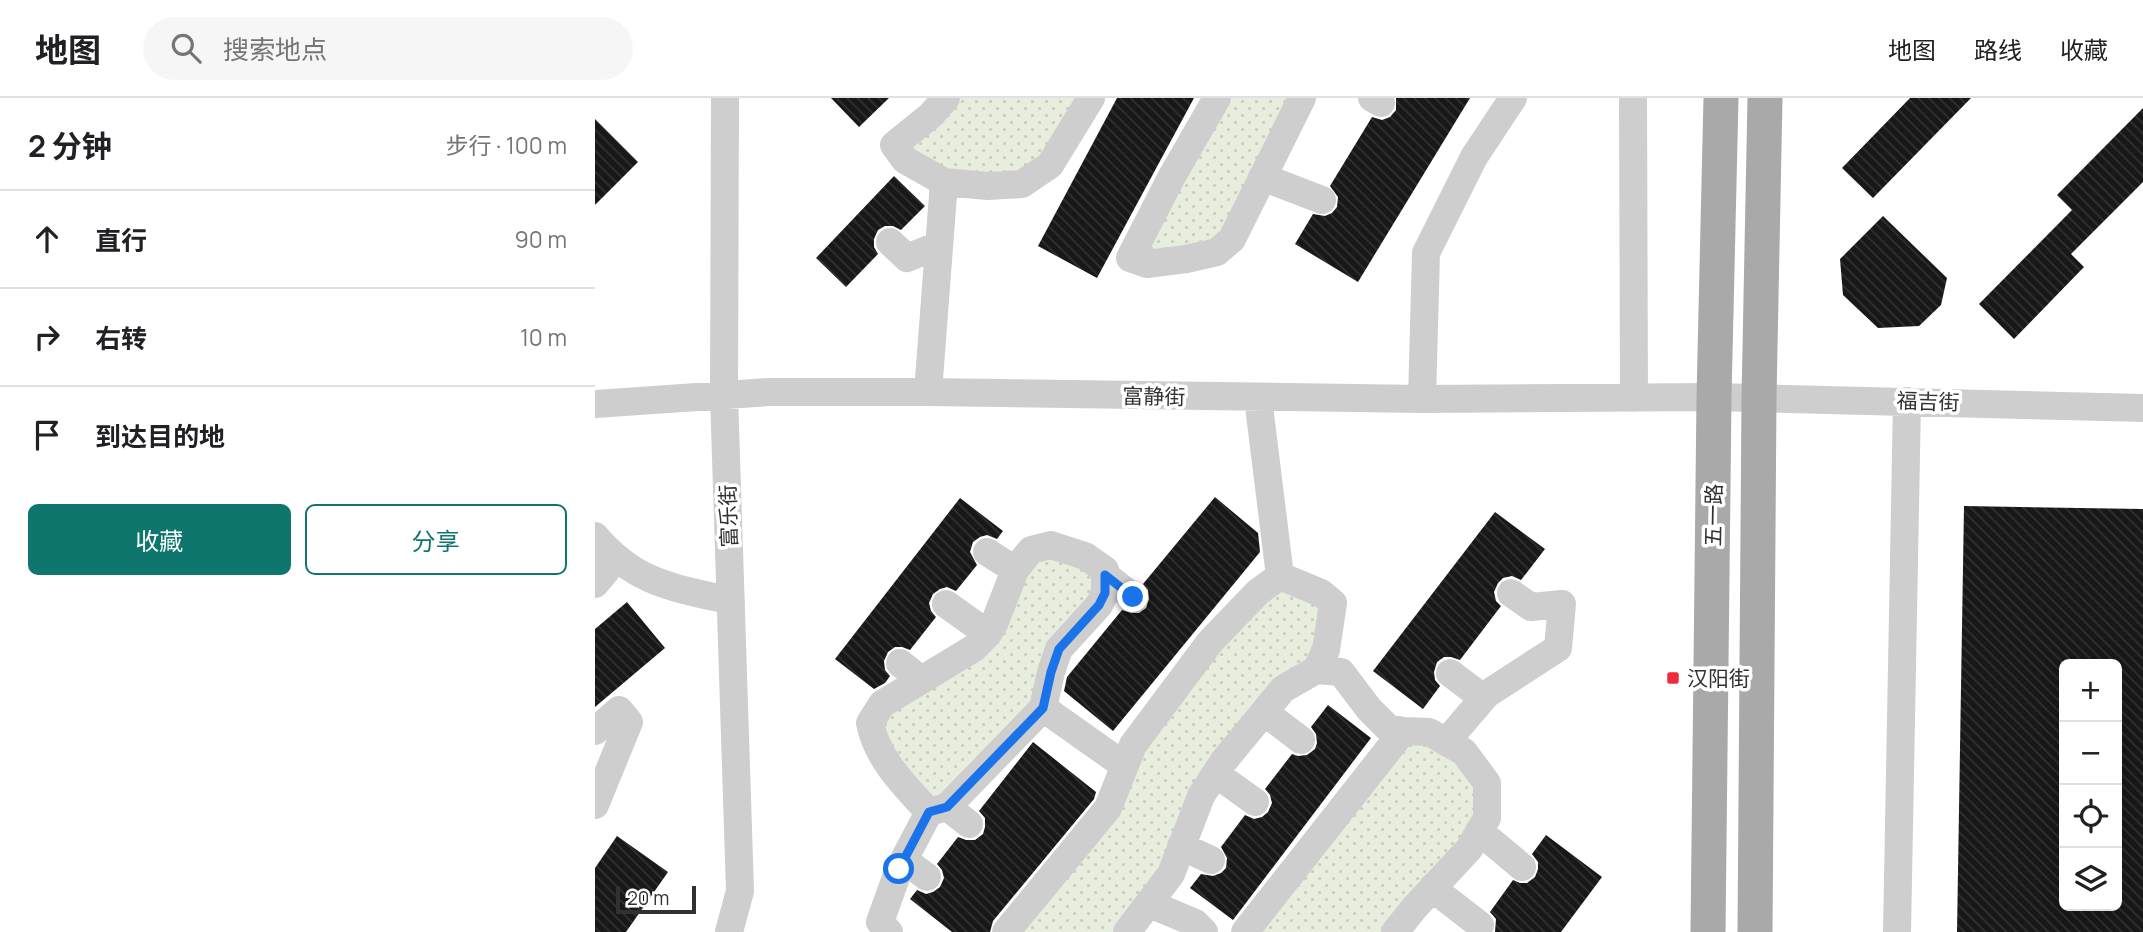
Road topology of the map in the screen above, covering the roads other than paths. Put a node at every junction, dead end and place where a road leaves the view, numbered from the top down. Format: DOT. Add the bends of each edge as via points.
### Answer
graph roads {
  1 [pos="725,98"];
  2 [pos="1091,98"];
  3 [pos="1216,98"];
  4 [pos="1302,98"];
  5 [pos="1513,98"];
  6 [pos="1633,98"];
  7 [pos="1721,98"];
  8 [pos="1765,98"];
  9 [pos="935,102"];
  10 [pos="1262,177"];
  11 [pos="944,181"];
  12 [pos="1322,200"];
  13 [pos="890,242"];
  14 [pos="939,246"];
  15 [pos="928,392"];
  16 [pos="724,395"];
  17 [pos="1714,397"];
  18 [pos="1258,398"];
  19 [pos="1634,398"];
  20 [pos="1759,398"];
  21 [pos="1422,399"];
  22 [pos="1907,401"];
  23 [pos="595,404"];
  24 [pos="2143,408"];
  25 [pos="602,544"];
  26 [pos="986,552"];
  27 [pos="1015,570"];
  28 [pos="1105,575"];
  29 [pos="1280,576"];
  30 [pos="595,584"];
  31 [pos="1511,593"];
  32 [pos="1133,597"];
  33 [pos="731,601"];
  34 [pos="946,604"];
  35 [pos="988,634"];
  36 [pos="1316,670"];
  37 [pos="1450,673"];
  38 [pos="1483,698"];
  39 [pos="1043,708"];
  40 [pos="1264,712"];
  41 [pos="595,731"];
  42 [pos="1403,731"];
  43 [pos="1301,740"];
  44 [pos="1446,741"];
  45 [pos="1125,765"];
  46 [pos="1216,774"];
  47 [pos="1255,802"];
  48 [pos="595,805"];
  49 [pos="938,810"];
  50 [pos="969,824"];
  51 [pos="1479,831"];
  52 [pos="1181,846"];
  53 [pos="904,860"];
  54 [pos="1212,860"];
  55 [pos="1523,867"];
  56 [pos="927,877"];
  57 [pos="1433,888"];
  58 [pos="1150,904"];
  59 [pos="1480,925"];
  60 [pos="1403,930"];
  61 [pos="730,932"];
  62 [pos="889,932"];
  63 [pos="1006,932"];
  64 [pos="1128,932"];
  65 [pos="1204,932"];
  66 [pos="1245,932"];
  67 [pos="1708,932"];
  68 [pos="1755,932"];
  69 [pos="1897,932"];
  1 -- 16 [label="street, 富乐街"];
  2 -- 11 [label="street" via="1050,165 1022,184"];
  3 -- 10 [label="street" via="1167,167 1127,243 1130,258 1147,264 1217,253 1232,239"];
  4 -- 10 [label="street"];
  5 -- 21 [label="street" via="1474,157 1426,253"];
  6 -- 19 [label="street"];
  7 -- 17 [label="main road, 五一路"];
  8 -- 20 [label="main road"];
  9 -- 11 [label="street" via="894,145 905,160"];
  10 -- 12 [label="street"];
  11 -- 14 [label="street"];
  13 -- 14 [label="street" via="907,258"];
  14 -- 15 [label="street"];
  15 -- 16 [label="street, 富静街"];
  15 -- 18 [label="street, 富静街"];
  16 -- 23 [label="street, 富静街"];
  16 -- 33 [label="street, 富乐街"];
  17 -- 19 [label="street, 富静街"];
  17 -- 20 [label="street, 福吉街"];
  17 -- 67 [label="main road, 五一路"];
  18 -- 21 [label="street, 富静街"];
  18 -- 29 [label="street"];
  19 -- 21 [label="street, 富静街"];
  20 -- 22 [label="street, 福吉街"];
  20 -- 68 [label="main road"];
  22 -- 24 [label="street, 福吉街"];
  22 -- 69 [label="street"];
  25 -- 30 [label="street" via="606,571"];
  25 -- 33 [label="street" via="635,573 657,583"];
  26 -- 27 [label="street"];
  27 -- 28 [label="street" via="1031,550 1051,545 1085,556 1105,570"];
  27 -- 35 [label="street"];
  28 -- 32 [label="street"];
  28 -- 39 [label="street" via="1105,593 1080,642 1059,649"];
  29 -- 36 [label="street" via="1333,603 1326,650"];
  29 -- 45 [label="street" via="1210,642 1133,745"];
  31 -- 38 [label="street" via="1531,607 1562,604 1558,648"];
  33 -- 61 [label="street, 富乐街" via="740,891"];
  34 -- 35 [label="street"];
  35 -- 49 [label="street" via="974,649 911,672 870,723 874,742 891,769"];
  36 -- 40 [label="street" via="1283,689"];
  36 -- 42 [label="street" via="1342,672 1388,728"];
  37 -- 38 [label="street"];
  38 -- 44 [label="street"];
  39 -- 45 [label="street"];
  39 -- 49 [label="street" via="1002,764"];
  40 -- 43 [label="street"];
  40 -- 46 [label="street"];
  41 -- 48 [label="street" via="619,710 629,722"];
  42 -- 44 [label="street" via="1429,732"];
  42 -- 66 [label="street"];
  44 -- 51 [label="street" via="1464,752 1487,782 1487,818"];
  45 -- 63 [label="street" via="1108,808"];
  46 -- 47 [label="street"];
  46 -- 52 [label="street" via="1201,796"];
  49 -- 50 [label="street"];
  49 -- 53 [label="street"];
  51 -- 55 [label="street"];
  51 -- 57 [label="street" via="1469,849"];
  52 -- 54 [label="street"];
  52 -- 58 [label="street" via="1171,874"];
  53 -- 56 [label="street"];
  53 -- 62 [label="street" via="880,922"];
  57 -- 59 [label="street"];
  57 -- 60 [label="street"];
  58 -- 64 [label="street"];
  58 -- 65 [label="street" via="1195,923"];
}
